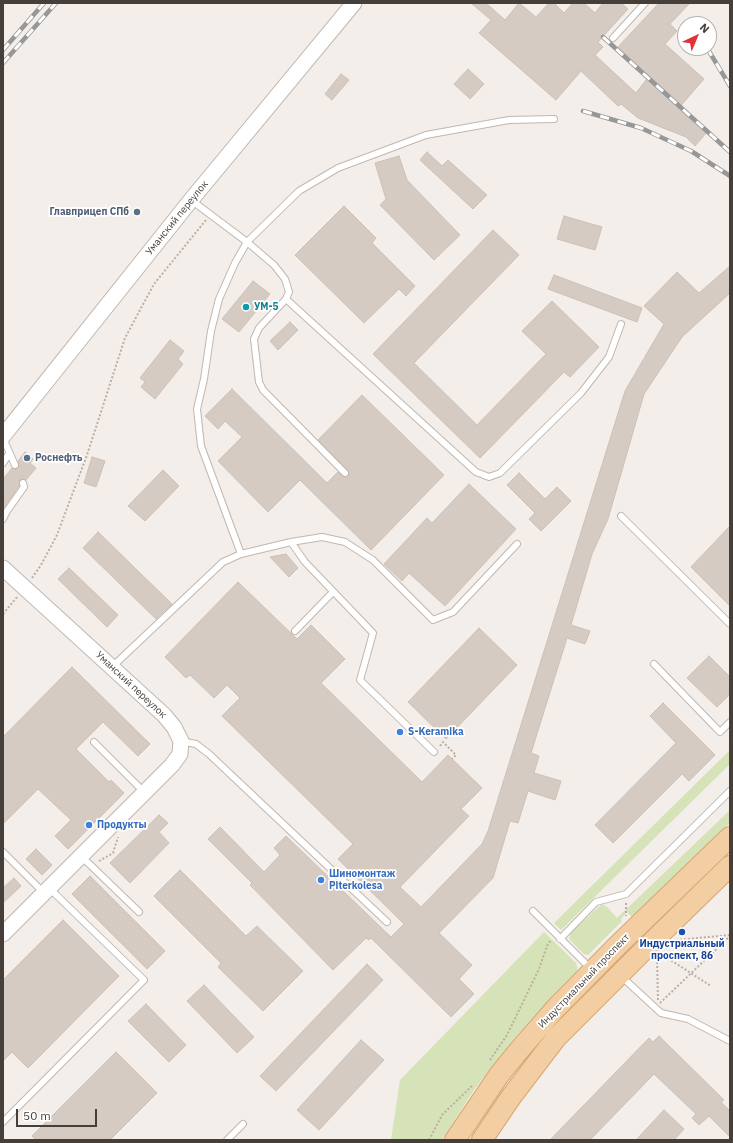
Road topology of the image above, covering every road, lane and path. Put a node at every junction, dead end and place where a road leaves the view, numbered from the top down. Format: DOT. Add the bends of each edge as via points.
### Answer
graph roads {
  1 [pos="354,3"];
  2 [pos="645,3"];
  3 [pos="613,38"];
  4 [pos="554,119"];
  5 [pos="191,200"];
  6 [pos="210,215"];
  7 [pos="247,242"];
  8 [pos="286,299"];
  9 [pos="621,324"];
  10 [pos="3,437"];
  11 [pos="10,454"];
  12 [pos="3,462"];
  13 [pos="15,465"];
  14 [pos="345,473"];
  15 [pos="23,483"];
  16 [pos="621,516"];
  17 [pos="3,519"];
  18 [pos="291,542"];
  19 [pos="517,544"];
  20 [pos="240,554"];
  21 [pos="3,568"];
  22 [pos="25,587"];
  23 [pos="333,592"];
  24 [pos="3,614"];
  25 [pos="730,624"];
  26 [pos="294,631"];
  27 [pos="654,664"];
  28 [pos="112,667"];
  29 [pos="730,722"];
  30 [pos="181,741"];
  31 [pos="94,742"];
  32 [pos="434,752"];
  33 [pos="452,759"];
  34 [pos="730,792"];
  35 [pos="145,793"];
  36 [pos="119,836"];
  37 [pos="730,837"];
  38 [pos="3,852"];
  39 [pos="114,853"];
  40 [pos="116,856"];
  41 [pos="86,860"];
  42 [pos="730,866"];
  43 [pos="46,891"];
  44 [pos="626,894"];
  45 [pos="139,912"];
  46 [pos="533,912"];
  47 [pos="626,920"];
  48 [pos="387,922"];
  49 [pos="3,934"];
  50 [pos="730,935"];
  51 [pos="558,936"];
  52 [pos="674,940"];
  53 [pos="660,954"];
  54 [pos="657,957"];
  55 [pos="593,971"];
  56 [pos="691,973"];
  57 [pos="620,974"];
  58 [pos="711,986"];
  59 [pos="655,1008"];
  60 [pos="730,1041"];
  61 [pos="486,1066"];
  62 [pos="474,1084"];
  63 [pos="3,1122"];
  64 [pos="243,1124"];
  65 [pos="227,1140"];
  66 [pos="429,1140"];
  67 [pos="454,1140"];
  68 [pos="482,1140"];
  1 -- 5 [label="street, Уманский переулок"];
  2 -- 3 [label="lane"];
  4 -- 7 [label="lane" via="509,120 426,135 338,168 298,191"];
  5 -- 6 [label="lane"];
  5 -- 10 [label="street, Уманский переулок"];
  6 -- 7 [label="lane"];
  6 -- 22 [label="path" via="154,284 124,338 87,455 57,535 41,565"];
  7 -- 8 [label="lane" via="274,265 285,279 289,292"];
  7 -- 20 [label="lane" via="219,299 197,408 201,446"];
  8 -- 9 [label="lane" via="476,472 489,477 500,473 581,393 609,357"];
  8 -- 14 [label="lane" via="258,328 254,339 259,382 263,390"];
  10 -- 11 [label="lane"];
  11 -- 12 [label="lane"];
  11 -- 13 [label="lane"];
  15 -- 17 [label="lane" via="24,488 11,502"];
  16 -- 25 [label="lane"];
  18 -- 19 [label="lane" via="322,537 345,542 373,560 433,620 454,612"];
  18 -- 20 [label="lane"];
  18 -- 23 [label="lane" via="305,562"];
  20 -- 28 [label="lane" via="222,562"];
  21 -- 22 [label="street, Уманский переулок"];
  22 -- 24 [label="path"];
  22 -- 28 [label="street, Уманский переулок"];
  23 -- 26 [label="lane"];
  23 -- 32 [label="lane" via="373,634 360,680"];
  27 -- 29 [label="lane" via="720,732"];
  28 -- 30 [label="street, Уманский переулок" via="164,715"];
  30 -- 35 [label="street" via="180,754"];
  30 -- 48 [label="lane" via="196,744 209,754"];
  31 -- 35 [label="lane"];
  32 -- 33 [label="path" via="443,742 456,755"];
  34 -- 44 [label="lane"];
  35 -- 41 [label="street"];
  36 -- 39 [label="path"];
  37 -- 55 [label="main road, Индустриальный проспект"];
  38 -- 43 [label="lane"];
  39 -- 40 [label="path"];
  39 -- 41 [label="path"];
  41 -- 43 [label="street"];
  41 -- 45 [label="lane"];
  42 -- 57 [label="main road, Индустриальный проспект"];
  43 -- 49 [label="street"];
  43 -- 63 [label="lane" via="144,980"];
  44 -- 47 [label="path"];
  44 -- 51 [label="lane" via="596,902"];
  46 -- 51 [label="lane"];
  50 -- 52 [label="path"];
  50 -- 56 [label="path"];
  51 -- 55 [label="lane"];
  51 -- 61 [label="path" via="551,939 547,946 539,970 507,1035"];
  53 -- 56 [label="path"];
  54 -- 59 [label="path" via="659,997"];
  55 -- 67 [label="main road, Индустриальный проспект" via="520,1049 478,1103"];
  56 -- 58 [label="path"];
  56 -- 59 [label="path"];
  57 -- 59 [label="lane"];
  57 -- 68 [label="main road, Индустриальный проспект" via="556,1038"];
  59 -- 60 [label="lane" via="661,1013 688,1019"];
  62 -- 66 [label="path" via="442,1115"];
  64 -- 65 [label="lane"];
}
